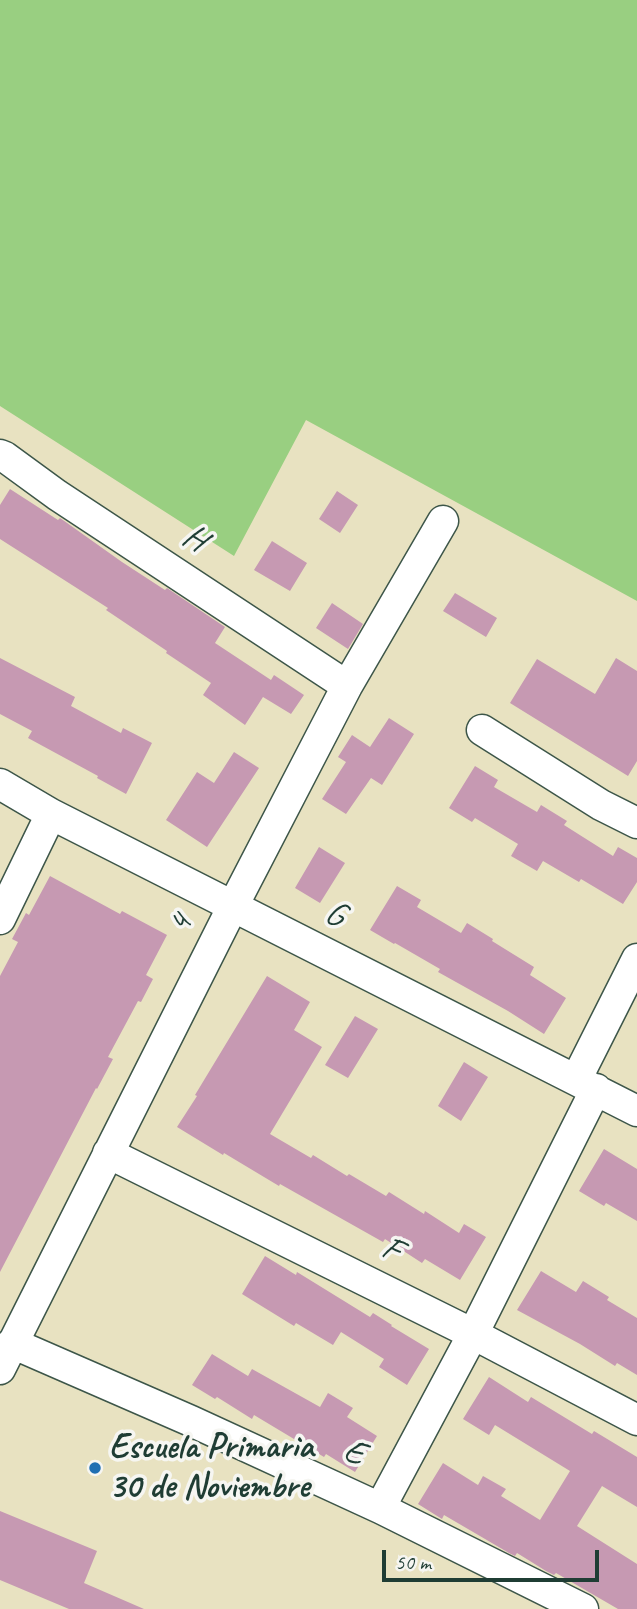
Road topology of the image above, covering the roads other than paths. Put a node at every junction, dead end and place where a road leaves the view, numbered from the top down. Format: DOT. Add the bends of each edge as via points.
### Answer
graph roads {
  1 [pos="0,455"];
  2 [pos="443,521"];
  3 [pos="347,686"];
  4 [pos="482,730"];
  5 [pos="0,784"];
  6 [pos="51,814"];
  7 [pos="637,823"];
  8 [pos="233,906"];
  9 [pos="0,919"];
  10 [pos="637,959"];
  11 [pos="586,1085"];
  12 [pos="637,1111"];
  13 [pos="108,1153"];
  14 [pos="473,1334"];
  15 [pos="6,1356"];
  16 [pos="637,1420"];
  17 [pos="380,1508"];
  18 [pos="583,1609"];
  1 -- 3 [label="street, H"];
  2 -- 3 [label="street, 4"];
  3 -- 8 [label="street, 4"];
  4 -- 7 [label="street"];
  5 -- 6 [label="street, G"];
  6 -- 8 [label="street, G"];
  6 -- 9 [label="street"];
  8 -- 11 [label="street, G"];
  8 -- 13 [label="street, 4"];
  10 -- 11 [label="street"];
  11 -- 12 [label="street, G"];
  11 -- 14 [label="street"];
  13 -- 14 [label="street, F"];
  13 -- 15 [label="street, 4"];
  14 -- 16 [label="street, F"];
  14 -- 17 [label="street"];
  15 -- 17 [label="street, E" via="191,1421"];
  17 -- 18 [label="street, E"];
}
